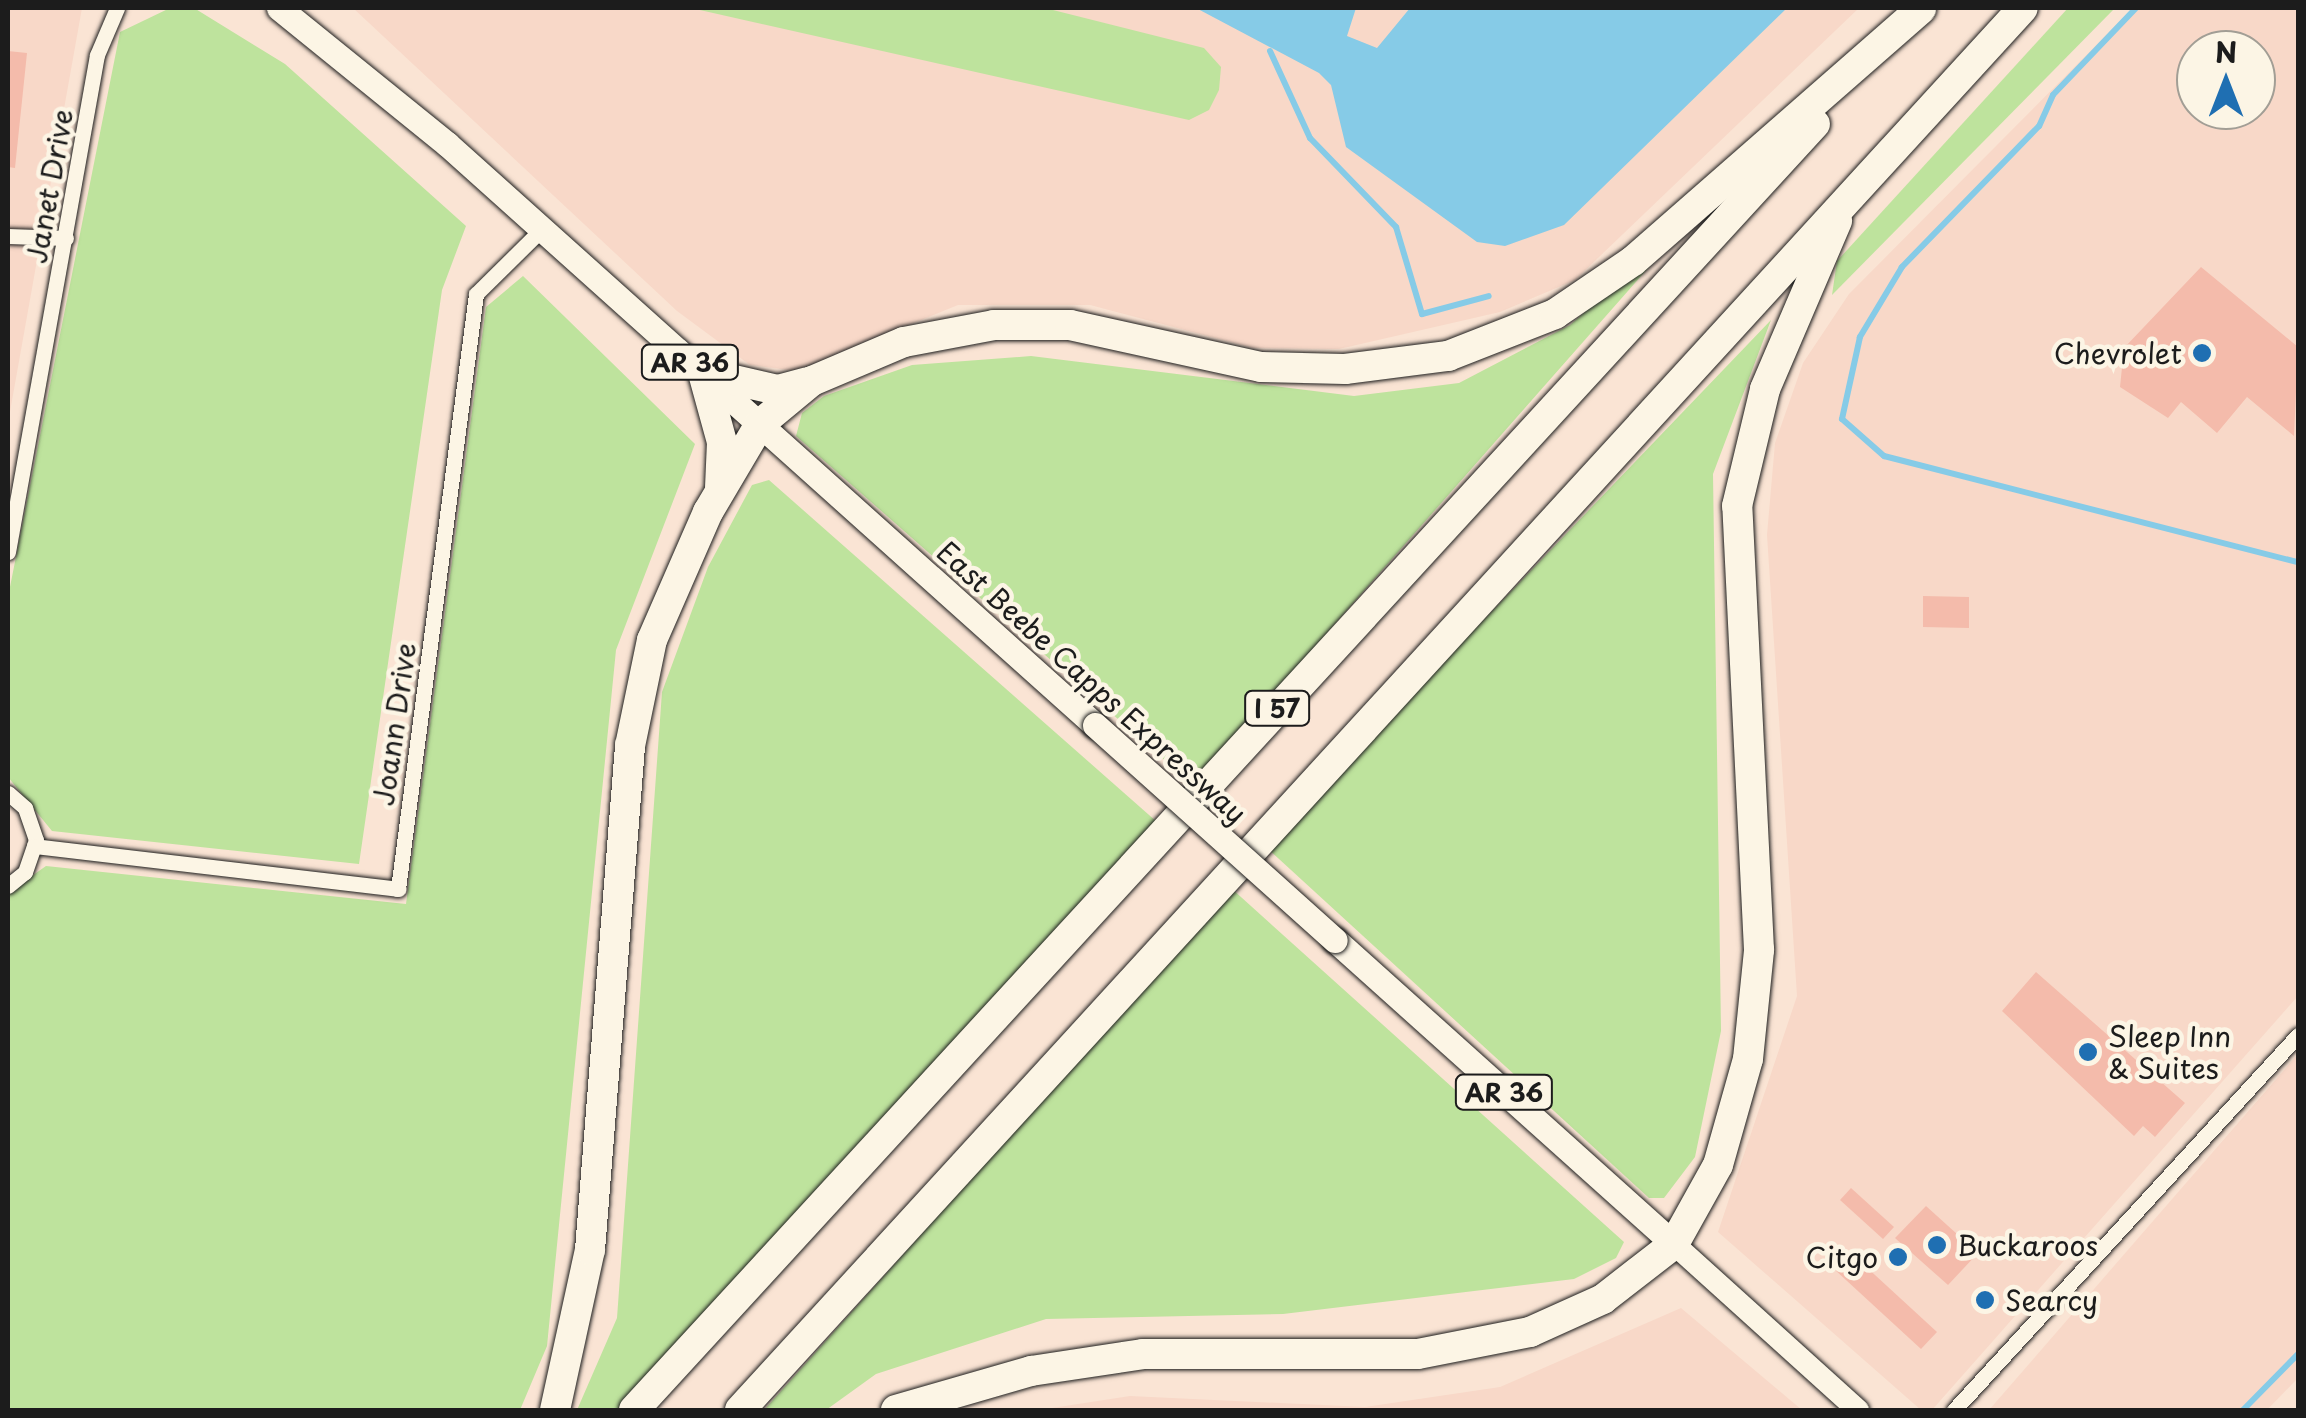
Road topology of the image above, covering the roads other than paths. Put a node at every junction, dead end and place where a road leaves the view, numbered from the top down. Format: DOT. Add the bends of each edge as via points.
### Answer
graph roads {
  1 [pos="116,8"];
  2 [pos="279,8"];
  3 [pos="1921,8"];
  4 [pos="2023,8"];
  5 [pos="1846,200"];
  6 [pos="542,229"];
  7 [pos="8,236"];
  8 [pos="66,238"];
  9 [pos="703,373"];
  10 [pos="812,381"];
  11 [pos="760,424"];
  12 [pos="719,491"];
  13 [pos="8,552"];
  14 [pos="8,793"];
  15 [pos="34,846"];
  16 [pos="8,886"];
  17 [pos="2298,1036"];
  18 [pos="1674,1244"];
  19 [pos="555,1410"];
  20 [pos="634,1410"];
  21 [pos="740,1410"];
  22 [pos="896,1410"];
  23 [pos="1858,1410"];
  24 [pos="1954,1410"];
  1 -- 8 [label="street, Janet Drive" via="97,55"];
  2 -- 6 [label="main road, East Beebe Capps Expressway / AR 36"];
  3 -- 10 [label="highway" via="1634,261 1555,314 1448,356 1345,369 1260,367 1070,325 994,325 904,342"];
  3 -- 20 [label="highway, I 57"];
  4 -- 5 [label="highway, I 57"];
  5 -- 18 [label="highway" via="1765,389 1737,506 1759,950 1718,1165"];
  5 -- 21 [label="highway, I 57"];
  6 -- 9 [label="main road, East Beebe Capps Expressway / AR 36"];
  6 -- 15 [label="street, Joann Drive" via="476,294 398,889"];
  7 -- 8 [label="street"];
  8 -- 13 [label="street, Janet Drive"];
  9 -- 10 [label="highway" via="778,390"];
  9 -- 11 [label="main road, East Beebe Capps Expressway / AR 36"];
  9 -- 12 [label="highway" via="722,442"];
  10 -- 11 [label="highway"];
  11 -- 12 [label="highway"];
  11 -- 18 [label="main road, East Beebe Capps Expressway / AR 36, bridge"];
  12 -- 19 [label="highway" via="652,640 630,746 590,1250"];
  14 -- 15 [label="street" via="33,823"];
  15 -- 16 [label="street"];
  17 -- 24 [label="street"];
  18 -- 22 [label="highway" via="1602,1299 1530,1332 1418,1354 1143,1354 1031,1371"];
  18 -- 23 [label="main road, East Beebe Capps Expressway / AR 36"];
}
